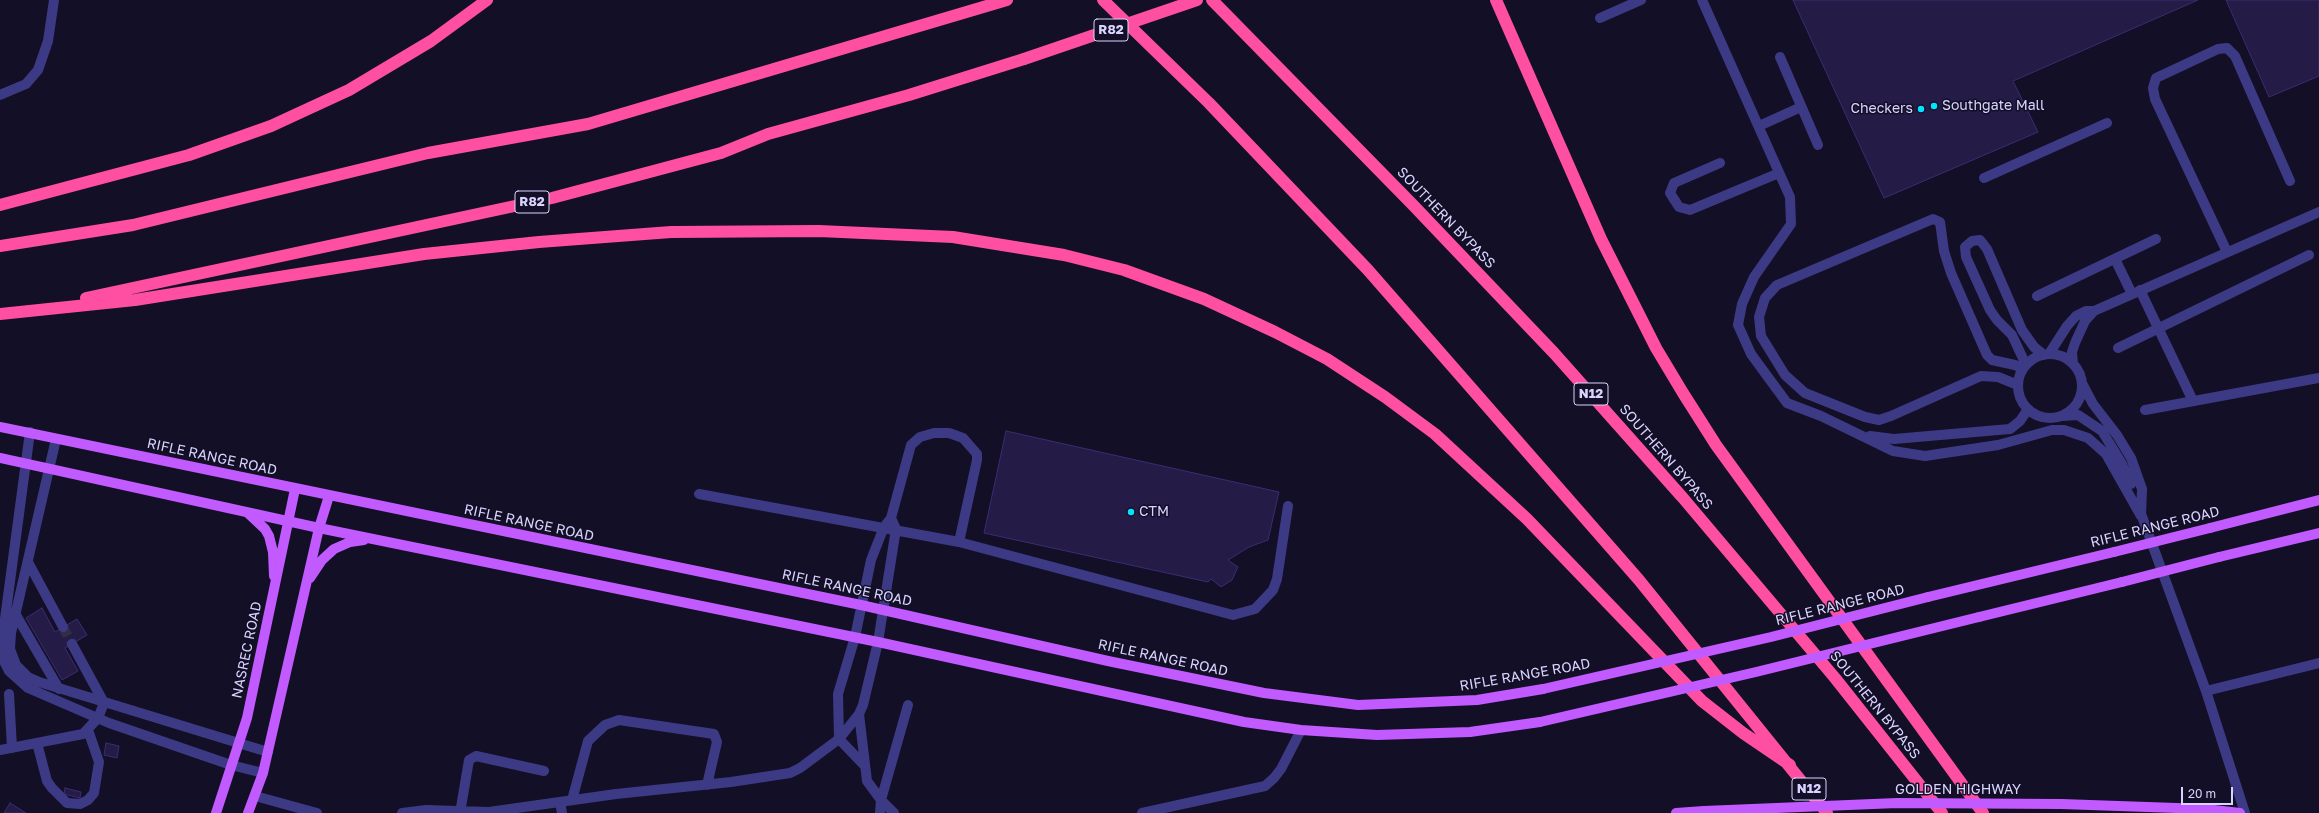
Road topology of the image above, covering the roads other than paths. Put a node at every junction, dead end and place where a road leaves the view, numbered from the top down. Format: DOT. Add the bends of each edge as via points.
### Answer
graph roads {
  1 [pos="54,0"];
  2 [pos="487,0"];
  3 [pos="1007,0"];
  4 [pos="1103,0"];
  5 [pos="1197,0"];
  6 [pos="1212,0"];
  7 [pos="1496,0"];
  8 [pos="1641,0"];
  9 [pos="1702,0"];
  10 [pos="1600,18"];
  11 [pos="1780,57"];
  12 [pos="0,95"];
  13 [pos="1801,106"];
  14 [pos="2107,123"];
  15 [pos="1758,126"];
  16 [pos="1818,145"];
  17 [pos="1720,163"];
  18 [pos="1779,174"];
  19 [pos="1984,178"];
  20 [pos="2290,181"];
  21 [pos="0,205"];
  22 [pos="2319,212"];
  23 [pos="2156,239"];
  24 [pos="0,246"];
  25 [pos="2227,252"];
  26 [pos="2309,256"];
  27 [pos="2115,259"];
  28 [pos="2136,292"];
  29 [pos="2037,296"];
  30 [pos="30,310"];
  31 [pos="2094,311"];
  32 [pos="0,314"];
  33 [pos="2159,327"];
  34 [pos="2118,348"];
  35 [pos="2047,354"];
  36 [pos="2073,364"];
  37 [pos="2024,367"];
  38 [pos="2319,378"];
  39 [pos="2082,383"];
  40 [pos="2018,385"];
  41 [pos="2193,401"];
  42 [pos="2028,409"];
  43 [pos="2145,410"];
  44 [pos="2062,416"];
  45 [pos="2042,417"];
  46 [pos="0,427"];
  47 [pos="2052,430"];
  48 [pos="30,432"];
  49 [pos="1860,434"];
  50 [pos="56,439"];
  51 [pos="0,458"];
  52 [pos="26,465"];
  53 [pos="49,470"];
  54 [pos="295,489"];
  55 [pos="699,494"];
  56 [pos="329,496"];
  57 [pos="2319,500"];
  58 [pos="1288,506"];
  59 [pos="248,512"];
  60 [pos="2141,516"];
  61 [pos="891,518"];
  62 [pos="289,520"];
  63 [pos="884,527"];
  64 [pos="319,528"];
  65 [pos="896,529"];
  66 [pos="2319,533"];
  67 [pos="372,539"];
  68 [pos="959,542"];
  69 [pos="14,546"];
  70 [pos="31,548"];
  71 [pos="28,562"];
  72 [pos="307,582"];
  73 [pos="274,590"];
  74 [pos="861,605"];
  75 [pos="883,610"];
  76 [pos="16,615"];
  77 [pos="62,627"];
  78 [pos="855,637"];
  79 [pos="878,642"];
  80 [pos="72,644"];
  81 [pos="2319,662"];
  82 [pos="59,689"];
  83 [pos="2206,691"];
  84 [pos="9,694"];
  85 [pos="104,703"];
  86 [pos="908,705"];
  87 [pos="859,714"];
  88 [pos="98,718"];
  89 [pos="88,730"];
  90 [pos="1301,730"];
  91 [pos="839,739"];
  92 [pos="38,743"];
  93 [pos="238,743"];
  94 [pos="12,748"];
  95 [pos="0,750"];
  96 [pos="268,752"];
  97 [pos="231,765"];
  98 [pos="864,765"];
  99 [pos="1790,765"];
  100 [pos="544,772"];
  101 [pos="263,773"];
  102 [pos="707,785"];
  103 [pos="255,796"];
  104 [pos="572,800"];
  105 [pos="881,800"];
  106 [pos="560,802"];
  107 [pos="216,813"];
  108 [pos="248,813"];
  109 [pos="317,813"];
  110 [pos="402,813"];
  111 [pos="460,813"];
  112 [pos="562,813"];
  113 [pos="880,813"];
  114 [pos="894,813"];
  115 [pos="1142,813"];
  116 [pos="1676,813"];
  117 [pos="1827,813"];
  118 [pos="1942,813"];
  119 [pos="1983,813"];
  120 [pos="2240,813"];
  121 [pos="2245,813"];
  1 -- 12 [label="street" via="48,41 38,70 26,84"];
  2 -- 21 [label="highway" via="431,40 349,90 271,126 189,155"];
  3 -- 24 [label="highway" via="588,124 428,153 133,225"];
  4 -- 99 [label="highway, N12" via="1209,103 1368,270 1639,580"];
  5 -- 30 [label="highway, R82, bridge" via="909,95 768,134 721,153 552,198"];
  6 -- 118 [label="highway, SOUTHERN BYPASS / N12" via="1554,353 1683,498 1835,678"];
  7 -- 119 [label="highway" via="1601,239 1656,348 1720,451"];
  8 -- 10 [label="street"];
  9 -- 15 [label="street"];
  11 -- 13 [label="street"];
  13 -- 15 [label="street"];
  13 -- 16 [label="street"];
  14 -- 19 [label="street"];
  15 -- 18 [label="street"];
  17 -- 18 [label="street" via="1674,183 1670,193 1679,207 1690,210"];
  18 -- 49 [label="street" via="1790,197 1792,224 1754,277 1742,304 1738,325 1751,354 1787,403"];
  20 -- 25 [label="street" via="2235,56 2227,48 2218,49 2156,78 2153,88 2155,99"];
  22 -- 25 [label="street"];
  23 -- 27 [label="street"];
  25 -- 28 [label="street"];
  26 -- 33 [label="street"];
  27 -- 28 [label="street"];
  27 -- 29 [label="street"];
  28 -- 31 [label="street"];
  28 -- 33 [label="street"];
  30 -- 32 [label="highway"];
  30 -- 99 [label="highway" via="135,300 424,254 671,232 819,231 953,237 1064,255 1124,270 1204,299 1327,359 1435,434 1527,519 1702,701"];
  31 -- 35 [label="street" via="2086,311 2076,316"];
  31 -- 36 [label="street" via="2085,321 2072,352"];
  33 -- 34 [label="street"];
  33 -- 41 [label="street"];
  35 -- 36 [label="street" via="2065,358"];
  35 -- 37 [label="street" via="2034,358"];
  35 -- 37 [label="street" via="2034,347 2022,330 1987,249 1980,240 1972,241 1965,247 1966,257 1990,310 2012,335"];
  36 -- 39 [label="street"];
  37 -- 40 [label="street"];
  37 -- 40 [label="street" via="1992,360 1987,355 1951,273 1944,251 1940,222 1933,219 1777,285 1765,298 1759,317 1761,336 1785,375 1805,393 1865,417 1879,420 1891,416 1981,376 1998,377"];
  38 -- 41 [label="street"];
  39 -- 44 [label="street" via="2077,403"];
  39 -- 60 [label="street" via="2093,404 2131,458 2142,489"];
  40 -- 42 [label="street" via="2020,396"];
  41 -- 43 [label="street"];
  42 -- 45 [label="street"];
  42 -- 49 [label="street" via="2020,421 2010,428 1894,439"];
  44 -- 45 [label="street"];
  44 -- 60 [label="street" via="2078,415 2102,431 2121,462"];
  45 -- 47 [label="street"];
  46 -- 48 [label="main road, RIFLE RANGE ROAD"];
  47 -- 49 [label="street" via="1998,445 1925,456 1893,451"];
  47 -- 60 [label="street" via="2064,430 2088,438 2106,454"];
  48 -- 50 [label="main road, RIFLE RANGE ROAD"];
  48 -- 52 [label="street"];
  50 -- 53 [label="street"];
  50 -- 54 [label="main road, RIFLE RANGE ROAD"];
  51 -- 52 [label="main road"];
  52 -- 53 [label="main road"];
  52 -- 69 [label="street"];
  53 -- 59 [label="main road"];
  53 -- 70 [label="street"];
  54 -- 56 [label="main road, RIFLE RANGE ROAD"];
  54 -- 62 [label="main road, NASREC ROAD"];
  55 -- 63 [label="street"];
  56 -- 64 [label="main road"];
  56 -- 74 [label="main road, RIFLE RANGE ROAD"];
  57 -- 75 [label="main road, RIFLE RANGE ROAD, bridge" via="1764,638 1543,689 1477,700 1358,705 1264,693"];
  58 -- 68 [label="street" via="1273,590 1255,609 1233,616"];
  59 -- 62 [label="main road"];
  59 -- 73 [label="main road" via="269,536 273,552"];
  60 -- 83 [label="street"];
  61 -- 63 [label="street"];
  61 -- 65 [label="street"];
  61 -- 68 [label="street" via="910,444 920,437 934,433 949,433 963,438 972,447 977,460"];
  62 -- 64 [label="main road"];
  62 -- 73 [label="main road, NASREC ROAD"];
  63 -- 65 [label="street"];
  63 -- 74 [label="street" via="871,560"];
  64 -- 67 [label="main road"];
  64 -- 72 [label="main road"];
  65 -- 68 [label="street"];
  65 -- 75 [label="street"];
  66 -- 90 [label="main road, bridge" via="1741,676 1540,722 1470,732 1420,734 1377,735"];
  67 -- 72 [label="main road" via="350,542 334,549 322,560"];
  67 -- 78 [label="main road"];
  69 -- 70 [label="street"];
  69 -- 88 [label="street" via="4,626 4,661 17,680 28,688"];
  70 -- 71 [label="street"];
  71 -- 76 [label="street"];
  71 -- 77 [label="street"];
  72 -- 96 [label="main road"];
  73 -- 93 [label="main road, NASREC ROAD" via="247,718"];
  74 -- 75 [label="main road, RIFLE RANGE ROAD"];
  74 -- 78 [label="street"];
  75 -- 79 [label="street"];
  76 -- 82 [label="street"];
  76 -- 82 [label="street" via="10,642 16,665 28,677"];
  78 -- 79 [label="main road"];
  78 -- 91 [label="street" via="838,694"];
  79 -- 87 [label="street"];
  79 -- 90 [label="main road" via="1244,722"];
  80 -- 85 [label="street"];
  81 -- 83 [label="street"];
  82 -- 85 [label="street"];
  83 -- 121 [label="street"];
  84 -- 94 [label="street"];
  85 -- 88 [label="street"];
  85 -- 93 [label="street"];
  86 -- 105 [label="street"];
  87 -- 91 [label="street"];
  87 -- 98 [label="street"];
  88 -- 89 [label="street"];
  88 -- 97 [label="street" via="151,739"];
  89 -- 92 [label="street" via="76,736"];
  89 -- 92 [label="street" via="99,762 94,793 84,802 67,802 52,788 47,781"];
  90 -- 115 [label="street" via="1281,768 1265,786"];
  91 -- 98 [label="street"];
  91 -- 102 [label="street" via="812,761 790,773"];
  92 -- 94 [label="street"];
  93 -- 96 [label="street"];
  93 -- 97 [label="main road, NASREC ROAD"];
  94 -- 95 [label="street"];
  96 -- 101 [label="main road"];
  97 -- 101 [label="street"];
  97 -- 107 [label="main road, NASREC ROAD"];
  98 -- 105 [label="street" via="866,781"];
  99 -- 117 [label="highway, N12"];
  100 -- 111 [label="street" via="476,756 469,760"];
  101 -- 103 [label="main road"];
  102 -- 104 [label="street"];
  102 -- 104 [label="street" via="717,742 714,734 619,720 605,725 588,742"];
  103 -- 108 [label="main road"];
  103 -- 109 [label="street"];
  104 -- 106 [label="street"];
  105 -- 113 [label="street"];
  105 -- 114 [label="street"];
  106 -- 111 [label="street" via="489,812"];
  106 -- 112 [label="street"];
  110 -- 111 [label="street" via="426,810"];
  116 -- 120 [label="main road, GOLDEN HIGHWAY, bridge" via="1897,803 2062,804 2205,809"];
}
